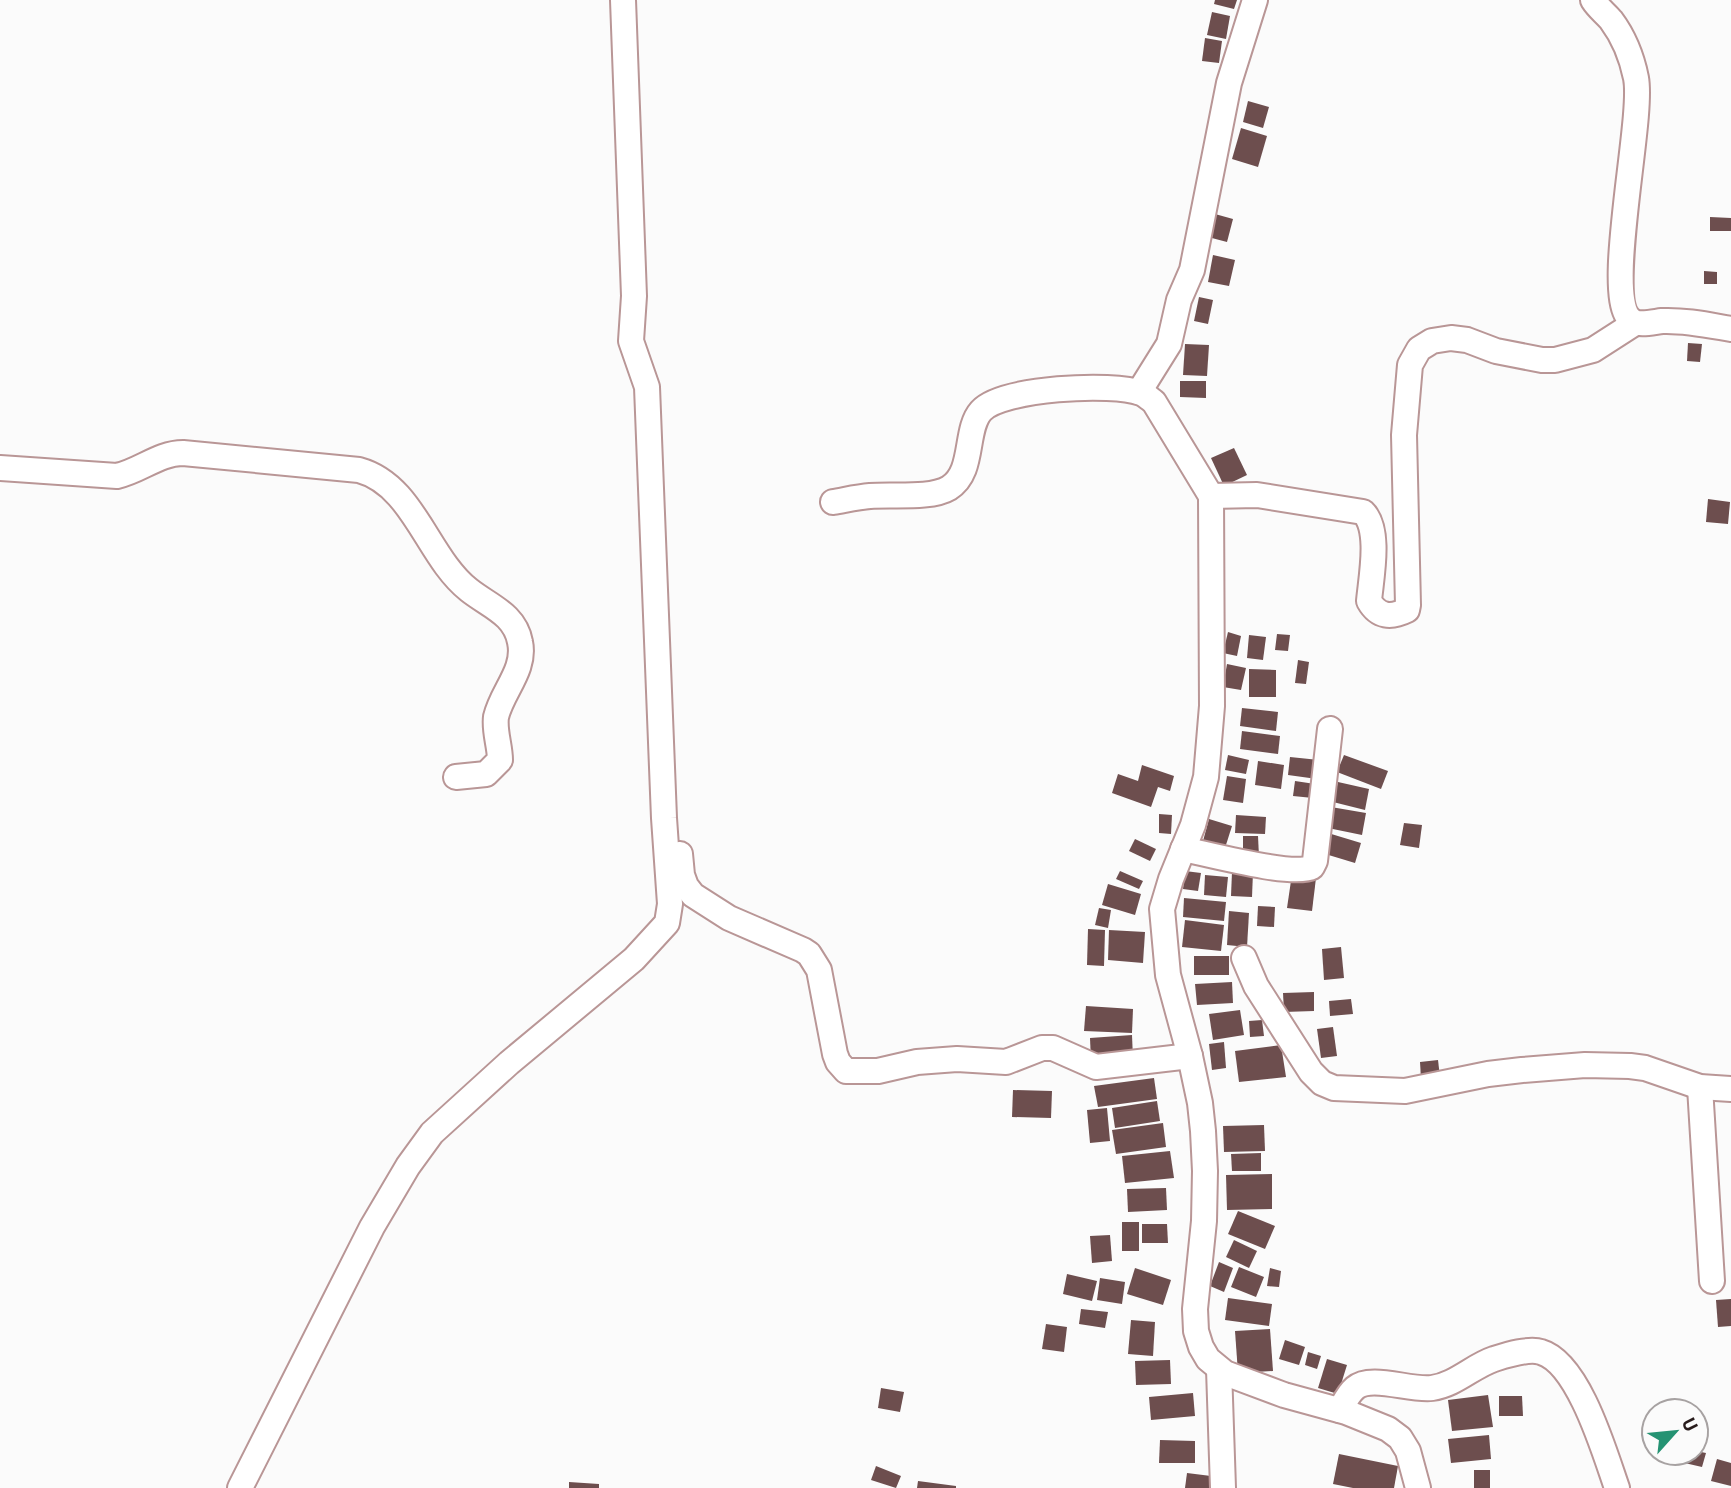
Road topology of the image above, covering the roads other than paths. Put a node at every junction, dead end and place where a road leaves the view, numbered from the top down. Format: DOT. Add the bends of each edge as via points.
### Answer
graph roads {
  1 [pos="623,0"];
  2 [pos="1255,0"];
  3 [pos="1593,0"];
  4 [pos="1635,323"];
  5 [pos="1731,329"];
  6 [pos="1139,392"];
  7 [pos="0,468"];
  8 [pos="1211,496"];
  9 [pos="833,502"];
  10 [pos="1330,729"];
  11 [pos="456,777"];
  12 [pos="664,818"];
  13 [pos="1183,849"];
  14 [pos="1244,958"];
  15 [pos="1190,1056"];
  16 [pos="1700,1087"];
  17 [pos="1731,1089"];
  18 [pos="1712,1281"];
  19 [pos="1219,1369"];
  20 [pos="1340,1410"];
  21 [pos="240,1488"];
  22 [pos="1223,1488"];
  23 [pos="1418,1488"];
  24 [pos="1617,1488"];
  1 -- 12 [label="street" via="634,296 631,341 647,387"];
  2 -- 6 [label="street" via="1229,83 1192,270 1179,300 1169,344"];
  3 -- 4 [label="street" via="1620,34 1636,77 1621,266 1625,313"];
  4 -- 5 [label="street" via="1671,321"];
  4 -- 8 [label="street" via="1593,350 1555,360 1451,338 1419,349 1410,365 1404,435 1408,605 1401,613 1379,614 1369,601 1372,525 1363,512 1247,494"];
  6 -- 8 [label="street" via="1154,402"];
  6 -- 9 [label="street" via="1088,387 1020,395 991,404 979,413 965,464 950,487 931,493"];
  7 -- 11 [label="street" via="117,476 163,456 183,453 359,470 386,483 450,572 510,620 521,645 521,662 496,717 500,760 486,774"];
  8 -- 13 [label="street" via="1212,706 1206,777"];
  10 -- 13 [label="street" via="1312,867 1264,865"];
  12 -- 15 [label="street" via="678,823 682,875 693,895 729,918 803,950 814,960 820,970 835,1054 846,1071 957,1059 1006,1062 1042,1048 1053,1048 1096,1067"];
  12 -- 21 [label="street" via="670,904 667,923 635,959 432,1133 372,1227"];
  13 -- 15 [label="street" via="1162,909 1168,975"];
  14 -- 16 [label="street" via="1255,986 1298,1054 1322,1083 1334,1088 1405,1091 1488,1074 1585,1065 1645,1068"];
  15 -- 19 [label="street" via="1200,1103 1205,1171 1196,1331 1201,1347"];
  16 -- 17 [label="street"];
  16 -- 18 [label="street"];
  19 -- 20 [label="street" via="1284,1395"];
  19 -- 22 [label="street"];
  20 -- 23 [label="street" via="1400,1438 1415,1469"];
  20 -- 24 [label="street" via="1362,1383 1434,1388 1492,1360 1540,1351 1556,1360 1575,1385 1590,1412"];
}
